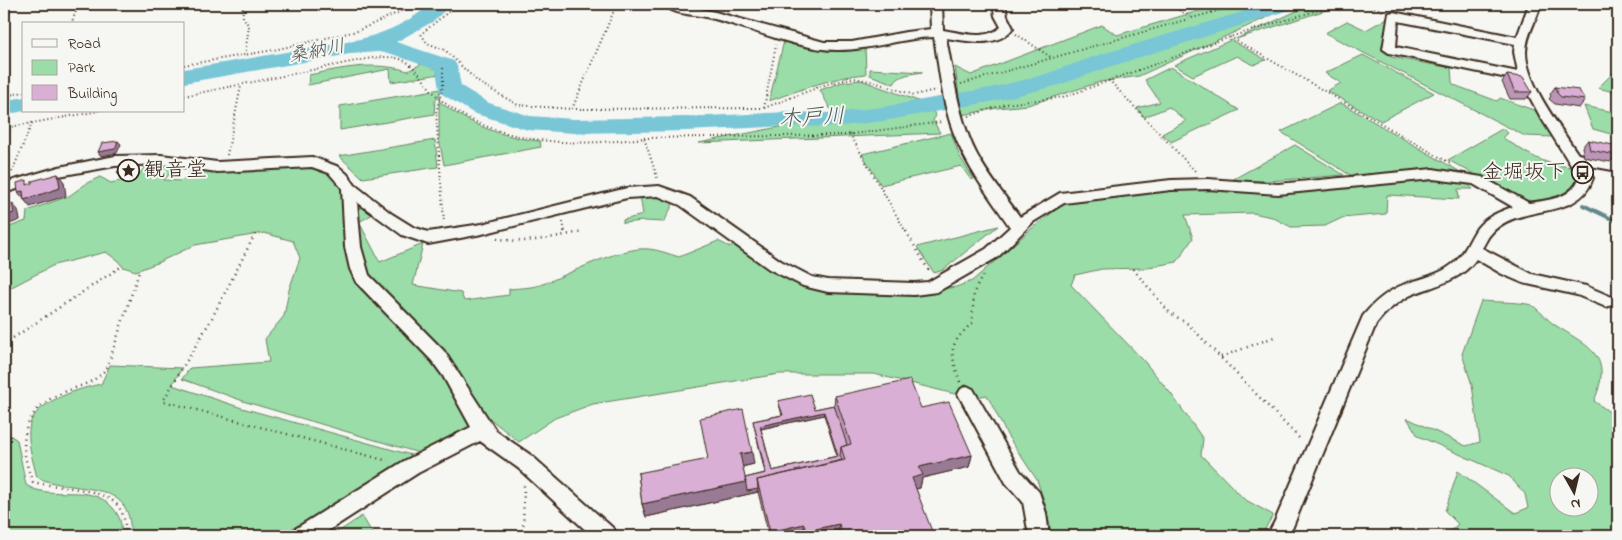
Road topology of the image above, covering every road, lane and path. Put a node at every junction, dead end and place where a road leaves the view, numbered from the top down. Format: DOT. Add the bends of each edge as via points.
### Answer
graph roads {
  1 [pos="80,4"];
  2 [pos="242,4"];
  3 [pos="417,4"];
  4 [pos="458,4"];
  5 [pos="580,4"];
  6 [pos="936,4"];
  7 [pos="999,4"];
  8 [pos="1169,4"];
  9 [pos="1241,4"];
  10 [pos="1338,4"];
  11 [pos="1367,4"];
  12 [pos="1536,5"];
  13 [pos="616,6"];
  14 [pos="674,7"];
  15 [pos="1393,16"];
  16 [pos="1193,18"];
  17 [pos="72,22"];
  18 [pos="1007,28"];
  19 [pos="778,33"];
  20 [pos="938,33"];
  21 [pos="1230,37"];
  22 [pos="1521,42"];
  23 [pos="245,54"];
  24 [pos="1052,58"];
  25 [pos="185,65"];
  26 [pos="443,68"];
  27 [pos="1526,78"];
  28 [pos="1109,80"];
  29 [pos="241,86"];
  30 [pos="950,87"];
  31 [pos="22,92"];
  32 [pos="4,96"];
  33 [pos="185,96"];
  34 [pos="438,98"];
  35 [pos="764,108"];
  36 [pos="572,110"];
  37 [pos="93,112"];
  38 [pos="956,120"];
  39 [pos="32,123"];
  40 [pos="4,128"];
  41 [pos="850,134"];
  42 [pos="644,138"];
  43 [pos="1575,158"];
  44 [pos="225,166"];
  45 [pos="1618,166"];
  46 [pos="1472,176"];
  47 [pos="1208,184"];
  48 [pos="4,188"];
  49 [pos="349,188"];
  50 [pos="659,191"];
  51 [pos="1526,208"];
  52 [pos="1018,226"];
  53 [pos="482,229"];
  54 [pos="582,232"];
  55 [pos="255,234"];
  56 [pos="445,236"];
  57 [pos="1473,250"];
  58 [pos="984,257"];
  59 [pos="122,266"];
  60 [pos="140,269"];
  61 [pos="1133,269"];
  62 [pos="937,285"];
  63 [pos="1606,301"];
  64 [pos="1274,337"];
  65 [pos="4,344"];
  66 [pos="1221,357"];
  67 [pos="967,394"];
  68 [pos="483,430"];
  69 [pos="1314,453"];
  70 [pos="525,462"];
  71 [pos="411,467"];
  72 [pos="126,536"];
  73 [pos="302,536"];
  74 [pos="523,536"];
  75 [pos="607,536"];
  76 [pos="1039,536"];
  77 [pos="1277,536"];
  1 -- 17 [label="path"];
  2 -- 23 [label="path" via="248,26"];
  3 -- 23 [label="path" via="357,31"];
  4 -- 36 [label="path" via="421,34 427,43 445,50 478,82 518,104"];
  5 -- 13 [label="path"];
  6 -- 20 [label="street"];
  7 -- 18 [label="street"];
  8 -- 16 [label="path"];
  9 -- 16 [label="path"];
  10 -- 21 [label="path"];
  11 -- 15 [label="path"];
  12 -- 22 [label="street"];
  13 -- 14 [label="path"];
  13 -- 36 [label="path"];
  14 -- 19 [label="street"];
  15 -- 22 [label="street"];
  15 -- 27 [label="street" via="1389,49"];
  16 -- 24 [label="path"];
  18 -- 20 [label="street" via="991,38"];
  18 -- 24 [label="path"];
  19 -- 20 [label="street" via="804,42 833,46 906,34"];
  19 -- 35 [label="path"];
  20 -- 30 [label="street"];
  21 -- 28 [label="path"];
  21 -- 46 [label="path"];
  22 -- 27 [label="street" via="1520,55"];
  23 -- 25 [label="path"];
  24 -- 30 [label="path"];
  26 -- 34 [label="path" via="443,89"];
  27 -- 43 [label="street" via="1551,124"];
  28 -- 38 [label="path" via="1064,96 1006,104"];
  28 -- 47 [label="path"];
  29 -- 33 [label="path"];
  29 -- 34 [label="path" via="386,58 406,61"];
  29 -- 44 [label="path"];
  30 -- 35 [label="path" via="914,95 853,78 827,84"];
  30 -- 38 [label="street"];
  31 -- 32 [label="path"];
  34 -- 42 [label="path" via="463,116 521,137 575,142 622,142"];
  34 -- 56 [label="path" via="436,113"];
  35 -- 36 [label="path"];
  37 -- 39 [label="path"];
  38 -- 41 [label="path"];
  38 -- 52 [label="street" via="977,168"];
  39 -- 40 [label="path"];
  39 -- 48 [label="path"];
  41 -- 42 [label="path"];
  41 -- 62 [label="path"];
  42 -- 50 [label="path"];
  43 -- 45 [label="street"];
  43 -- 51 [label="street" via="1586,178 1581,192 1560,201"];
  44 -- 48 [label="street" via="194,166 151,158 109,162 63,170"];
  44 -- 49 [label="street" via="318,163 337,172"];
  46 -- 47 [label="street" via="1433,174 1278,189"];
  46 -- 51 [label="street"];
  47 -- 52 [label="street" via="1171,184 1060,198"];
  49 -- 56 [label="street" via="413,234 428,238"];
  49 -- 68 [label="street" via="354,248 362,278 438,356"];
  50 -- 53 [label="street" via="626,194"];
  50 -- 62 [label="street" via="684,201 775,265 809,282 828,286 914,290"];
  51 -- 57 [label="street" via="1491,225 1482,233"];
  52 -- 58 [label="street" via="1005,242"];
  53 -- 54 [label="path" via="510,241"];
  53 -- 56 [label="street"];
  55 -- 71 [label="path" via="212,318 163,401"];
  57 -- 63 [label="street" via="1529,279 1580,290"];
  57 -- 69 [label="street" via="1457,269 1398,294 1380,307 1369,321"];
  58 -- 62 [label="street"];
  58 -- 67 [label="path" via="986,265 974,292 972,323 956,338 952,347 963,391"];
  59 -- 65 [label="path"];
  60 -- 72 [label="path" via="103,374 38,407 26,423 23,436 33,482 99,493 114,501 125,516"];
  61 -- 66 [label="path" via="1169,312 1188,324"];
  64 -- 66 [label="path"];
  66 -- 69 [label="path"];
  67 -- 76 [label="street" via="1013,477 1032,498"];
  68 -- 70 [label="street"];
  68 -- 71 [label="street"];
  69 -- 77 [label="street"];
  70 -- 74 [label="path"];
  70 -- 75 [label="street"];
  71 -- 73 [label="street"];
}
